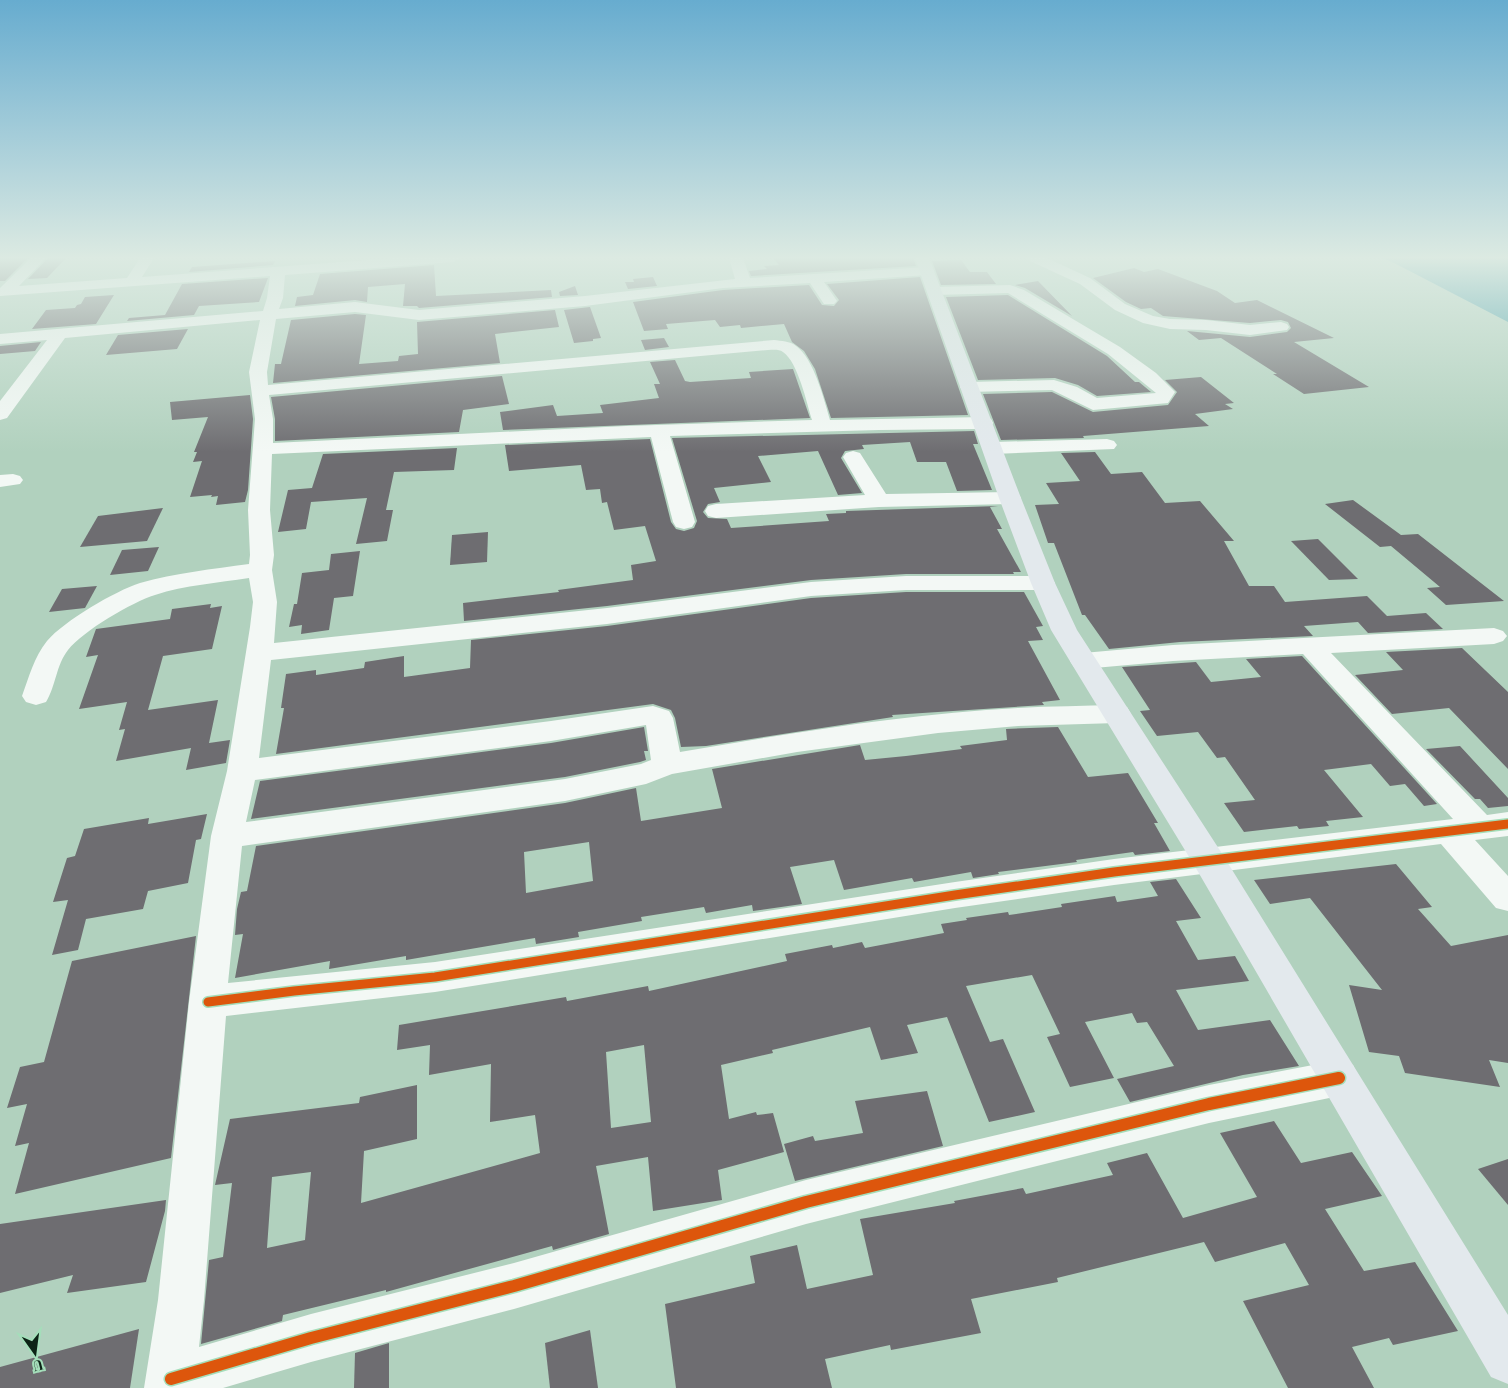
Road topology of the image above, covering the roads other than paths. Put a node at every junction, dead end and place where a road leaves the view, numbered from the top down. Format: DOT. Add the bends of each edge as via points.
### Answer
graph roads {
  1 [pos="194,323"];
  2 [pos="267,323"];
  3 [pos="946,323"];
  4 [pos="1070,323"];
  5 [pos="1164,323"];
  6 [pos="1281,327"];
  7 [pos="59,335"];
  8 [pos="0,339"];
  9 [pos="970,387"];
  10 [pos="259,391"];
  11 [pos="0,414"];
  12 [pos="823,426"];
  13 [pos="659,432"];
  14 [pos="988,436"];
  15 [pos="1108,445"];
  16 [pos="262,449"];
  17 [pos="854,457"];
  18 [pos="1010,498"];
  19 [pos="879,501"];
  20 [pos="716,510"];
  21 [pos="684,522"];
  22 [pos="260,570"];
  23 [pos="1043,583"];
  24 [pos="1494,636"];
  25 [pos="1310,646"];
  26 [pos="258,653"];
  27 [pos="1083,661"];
  28 [pos="36,696"];
  29 [pos="1117,714"];
  30 [pos="667,765"];
  31 [pos="242,771"];
  32 [pos="1478,828"];
  33 [pos="227,836"];
  34 [pos="1209,861"];
  35 [pos="1508,898"];
  36 [pos="208,1002"];
  37 [pos="1339,1078"];
  38 [pos="1501,1337"];
  39 [pos="170,1384"];
  1 -- 7 [label="street"];
  2 -- 10 [label="street" via="258,365"];
  3 -- 9 [label="main road"];
  4 -- 9 [label="street" via="1130,363 1166,392 1162,399 1093,404 1054,385"];
  5 -- 6 [label="street" via="1250,330"];
  7 -- 8 [label="street"];
  7 -- 11 [label="street"];
  9 -- 14 [label="main road"];
  10 -- 12 [label="street" via="768,345 788,348 794,354 814,395"];
  10 -- 16 [label="street" via="264,419"];
  12 -- 13 [label="street"];
  12 -- 14 [label="street"];
  13 -- 16 [label="street"];
  13 -- 21 [label="street"];
  14 -- 15 [label="street"];
  14 -- 18 [label="main road"];
  16 -- 22 [label="street"];
  17 -- 19 [label="street"];
  18 -- 19 [label="street"];
  18 -- 23 [label="main road"];
  19 -- 20 [label="street"];
  22 -- 26 [label="street" via="265,602"];
  22 -- 28 [label="street" via="147,589 108,608 70,632 56,647 46,664"];
  23 -- 26 [label="street" via="906,583 811,589 607,616"];
  23 -- 27 [label="main road" via="1064,630"];
  24 -- 25 [label="street"];
  25 -- 27 [label="street"];
  25 -- 32 [label="street"];
  26 -- 31 [label="street"];
  27 -- 29 [label="main road"];
  29 -- 30 [label="street" via="1018,717 938,724 797,742"];
  29 -- 34 [label="main road"];
  30 -- 31 [label="street" via="659,718 653,715"];
  30 -- 33 [label="street" via="646,773 565,790"];
  31 -- 33 [label="street"];
  32 -- 34 [label="street"];
  32 -- 35 [label="street"];
  33 -- 36 [label="street"];
  34 -- 36 [label="street" via="965,893 435,977"];
  34 -- 37 [label="main road"];
  36 -- 39 [label="street"];
  37 -- 38 [label="main road"];
  37 -- 39 [label="street" via="1209,1104 806,1202 523,1283 311,1338"];
}
